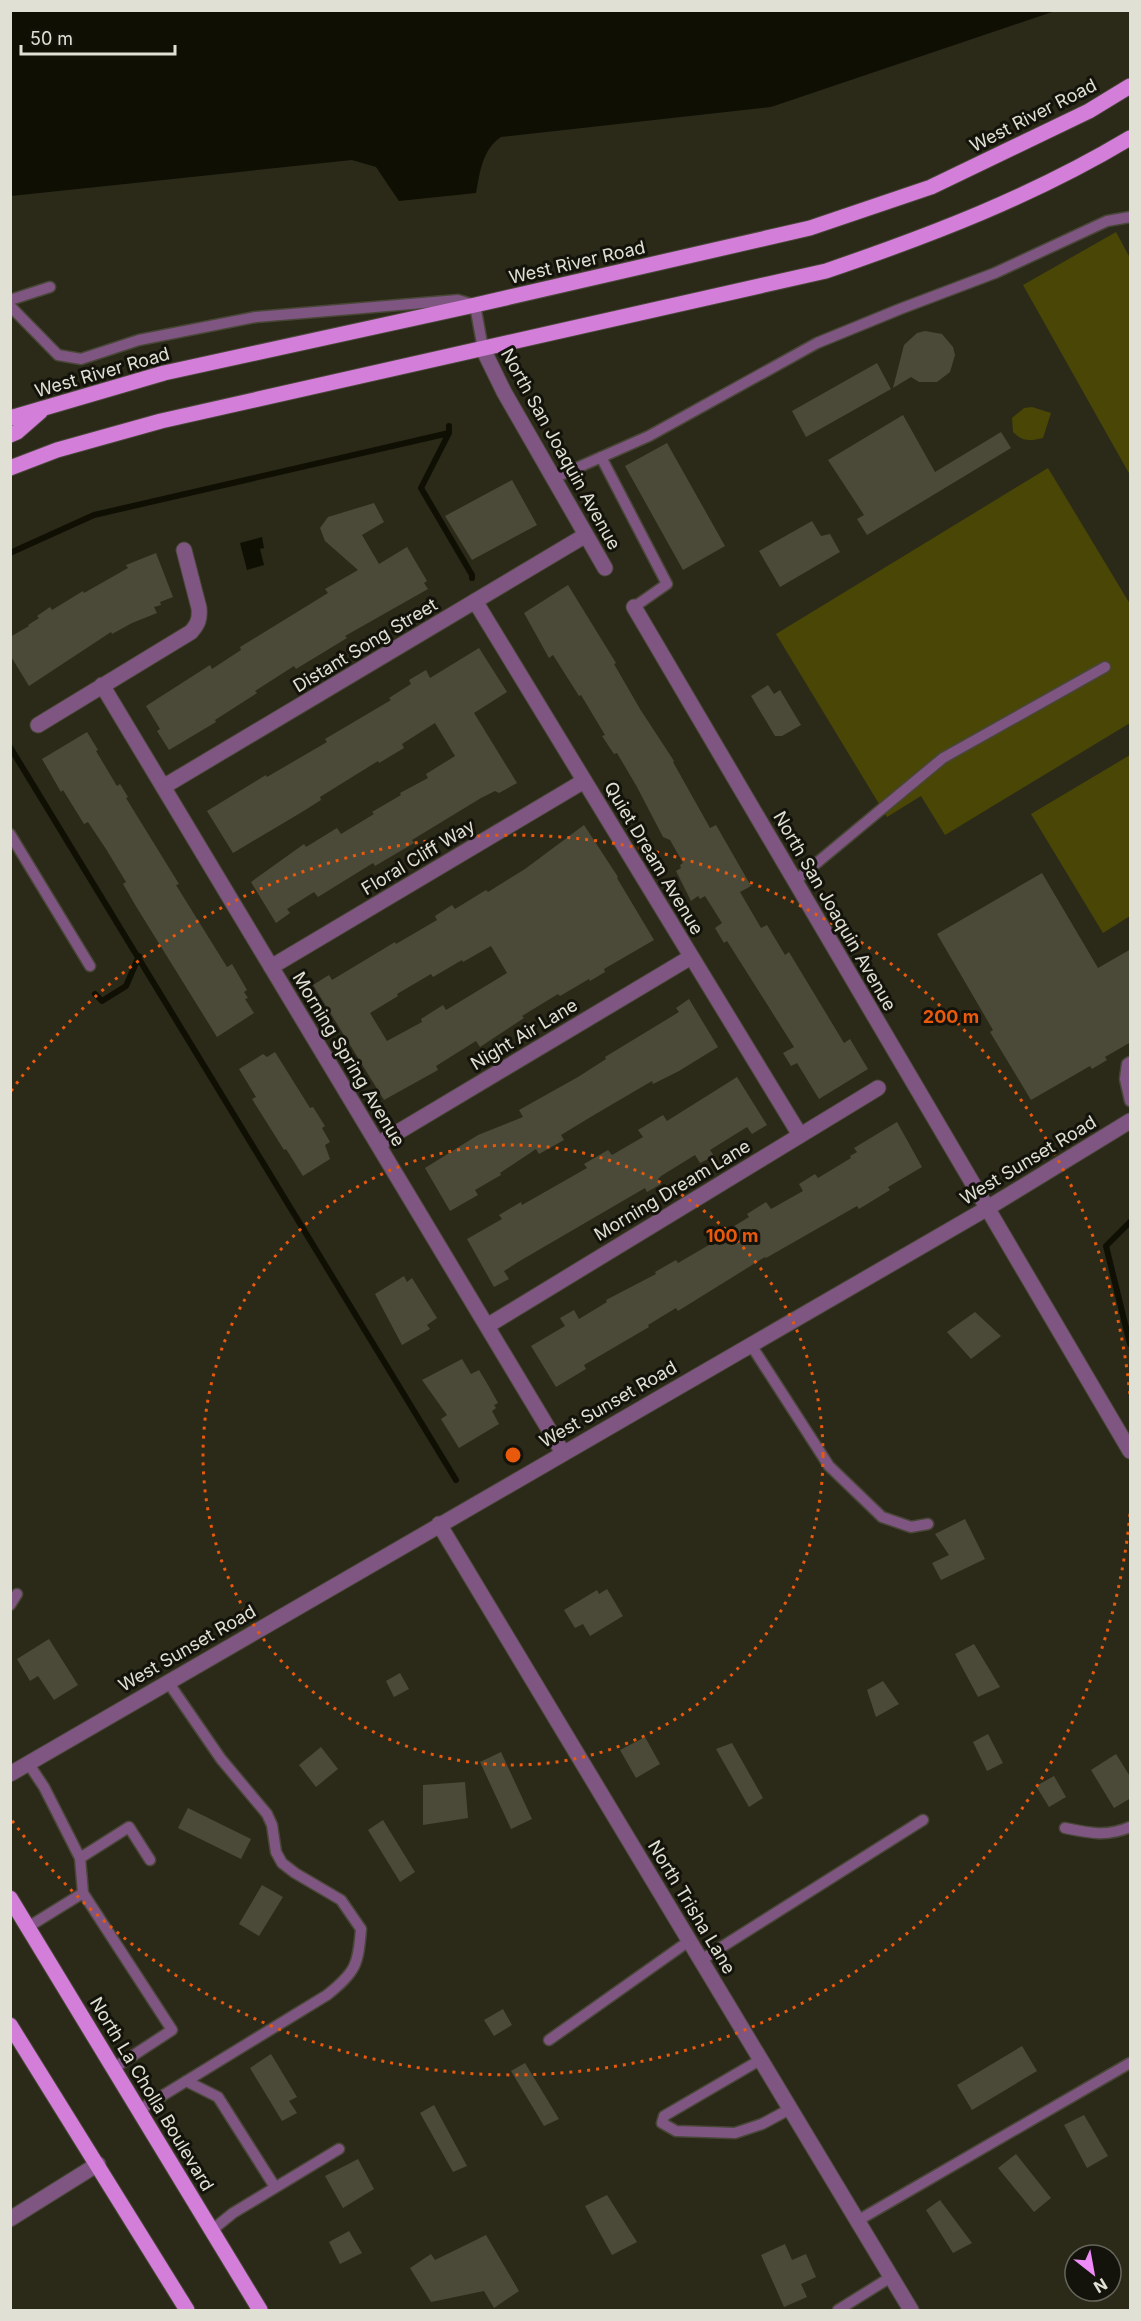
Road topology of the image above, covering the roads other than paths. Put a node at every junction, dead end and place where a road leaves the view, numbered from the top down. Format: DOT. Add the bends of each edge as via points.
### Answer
graph roads {
  1 [pos="1131,86"];
  2 [pos="1131,138"];
  3 [pos="1131,217"];
  4 [pos="50,287"];
  5 [pos="10,300"];
  6 [pos="475,305"];
  7 [pos="10,306"];
  8 [pos="483,349"];
  9 [pos="43,408"];
  10 [pos="10,418"];
  11 [pos="10,435"];
  12 [pos="601,457"];
  13 [pos="10,468"];
  14 [pos="554,478"];
  15 [pos="586,536"];
  16 [pos="184,550"];
  17 [pos="605,568"];
  18 [pos="475,602"];
  19 [pos="634,607"];
  20 [pos="1105,667"];
  21 [pos="102,685"];
  22 [pos="38,725"];
  23 [pos="584,781"];
  24 [pos="163,788"];
  25 [pos="10,834"];
  26 [pos="795,881"];
  27 [pos="691,957"];
  28 [pos="90,966"];
  29 [pos="271,967"];
  30 [pos="1131,1062"];
  31 [pos="878,1088"];
  32 [pos="1131,1101"];
  33 [pos="1131,1121"];
  34 [pos="800,1136"];
  35 [pos="378,1144"];
  36 [pos="986,1209"];
  37 [pos="487,1326"];
  38 [pos="751,1345"];
  39 [pos="1131,1451"];
  40 [pos="563,1453"];
  41 [pos="439,1524"];
  42 [pos="928,1524"];
  43 [pos="17,1594"];
  44 [pos="10,1605"];
  45 [pos="168,1682"];
  46 [pos="28,1763"];
  47 [pos="10,1774"];
  48 [pos="924,1820"];
  49 [pos="1131,1827"];
  50 [pos="1065,1828"];
  51 [pos="80,1858"];
  52 [pos="150,1860"];
  53 [pos="84,1893"];
  54 [pos="10,1898"];
  55 [pos="28,1927"];
  56 [pos="689,1941"];
  57 [pos="701,1960"];
  58 [pos="10,2025"];
  59 [pos="549,2040"];
  60 [pos="760,2060"];
  61 [pos="1131,2063"];
  62 [pos="114,2068"];
  63 [pos="186,2081"];
  64 [pos="790,2109"];
  65 [pos="139,2110"];
  66 [pos="339,2149"];
  67 [pos="98,2164"];
  68 [pos="275,2187"];
  69 [pos="10,2219"];
  70 [pos="857,2221"];
  71 [pos="212,2230"];
  72 [pos="891,2277"];
  73 [pos="187,2310"];
  74 [pos="260,2310"];
  75 [pos="838,2310"];
  76 [pos="911,2310"];
  1 -- 6 [label="main road, West River Road" via="1089,111 931,187 810,228"];
  2 -- 8 [label="main road" via="1028,194 924,238 826,271"];
  3 -- 12 [label="lane" via="1107,221 995,273 817,343 649,436"];
  4 -- 5 [label="lane"];
  6 -- 7 [label="lane" via="458,300 256,317 139,340 81,358 58,355"];
  6 -- 8 [label="lane"];
  6 -- 9 [label="main road, West River Road" via="164,373"];
  8 -- 13 [label="main road" via="161,422 57,450"];
  8 -- 14 [label="street, North San Joaquin Avenue"];
  9 -- 10 [label="main road, West River Road"];
  9 -- 11 [label="main road"];
  12 -- 14 [label="lane"];
  12 -- 19 [label="lane" via="667,584"];
  14 -- 15 [label="street, North San Joaquin Avenue"];
  15 -- 17 [label="street, North San Joaquin Avenue"];
  15 -- 18 [label="street, Distant Song Street"];
  16 -- 21 [label="street" via="199,608 198,625"];
  18 -- 23 [label="street, Quiet Dream Avenue"];
  18 -- 24 [label="street, Distant Song Street"];
  19 -- 26 [label="street, North San Joaquin Avenue"];
  20 -- 26 [label="lane" via="943,758"];
  21 -- 22 [label="street"];
  21 -- 24 [label="street, Morning Spring Avenue"];
  23 -- 27 [label="street, Quiet Dream Avenue"];
  23 -- 29 [label="street, Floral Cliff Way"];
  24 -- 29 [label="street, Morning Spring Avenue"];
  25 -- 28 [label="lane"];
  26 -- 36 [label="street, North San Joaquin Avenue"];
  27 -- 34 [label="street, Quiet Dream Avenue"];
  27 -- 35 [label="street, Night Air Lane"];
  29 -- 35 [label="street, Morning Spring Avenue"];
  30 -- 32 [label="lane" via="1127,1064 1125,1079"];
  31 -- 34 [label="street, Morning Dream Lane"];
  33 -- 36 [label="street, West Sunset Road"];
  34 -- 37 [label="street, Morning Dream Lane"];
  35 -- 37 [label="street, Morning Spring Avenue"];
  36 -- 38 [label="street, West Sunset Road"];
  36 -- 39 [label="street, North San Joaquin Avenue"];
  37 -- 40 [label="street, Morning Spring Avenue"];
  38 -- 40 [label="street, West Sunset Road"];
  38 -- 42 [label="lane" via="829,1466 882,1517 911,1527"];
  40 -- 41 [label="street, West Sunset Road"];
  41 -- 45 [label="street, West Sunset Road"];
  41 -- 56 [label="street, North Trisha Lane"];
  43 -- 44 [label="lane"];
  45 -- 46 [label="street, West Sunset Road"];
  45 -- 63 [label="lane" via="221,1759 267,1814 282,1863 341,1899 361,1929 357,1962 348,1978 327,1995"];
  46 -- 47 [label="street, West Sunset Road"];
  46 -- 51 [label="lane"];
  48 -- 57 [label="lane"];
  49 -- 50 [label="lane" via="1098,1834"];
  51 -- 52 [label="lane" via="129,1827"];
  51 -- 53 [label="lane"];
  53 -- 55 [label="lane"];
  53 -- 62 [label="lane" via="172,2030"];
  54 -- 55 [label="main road, North La Cholla Boulevard"];
  55 -- 62 [label="main road, North La Cholla Boulevard"];
  56 -- 57 [label="street, North Trisha Lane"];
  56 -- 59 [label="lane"];
  57 -- 60 [label="street, North Trisha Lane"];
  58 -- 67 [label="main road"];
  60 -- 64 [label="street, North Trisha Lane"];
  60 -- 64 [label="lane" via="664,2116 662,2122 676,2130 735,2133"];
  61 -- 70 [label="lane"];
  62 -- 65 [label="main road, North La Cholla Boulevard"];
  63 -- 65 [label="lane"];
  63 -- 68 [label="lane" via="218,2097"];
  64 -- 70 [label="street, North Trisha Lane"];
  65 -- 71 [label="main road, North La Cholla Boulevard"];
  66 -- 68 [label="lane"];
  67 -- 69 [label="street"];
  67 -- 73 [label="main road"];
  68 -- 71 [label="lane"];
  70 -- 72 [label="street, North Trisha Lane"];
  71 -- 74 [label="main road, North La Cholla Boulevard"];
  72 -- 75 [label="lane"];
  72 -- 76 [label="street, North Trisha Lane"];
}
